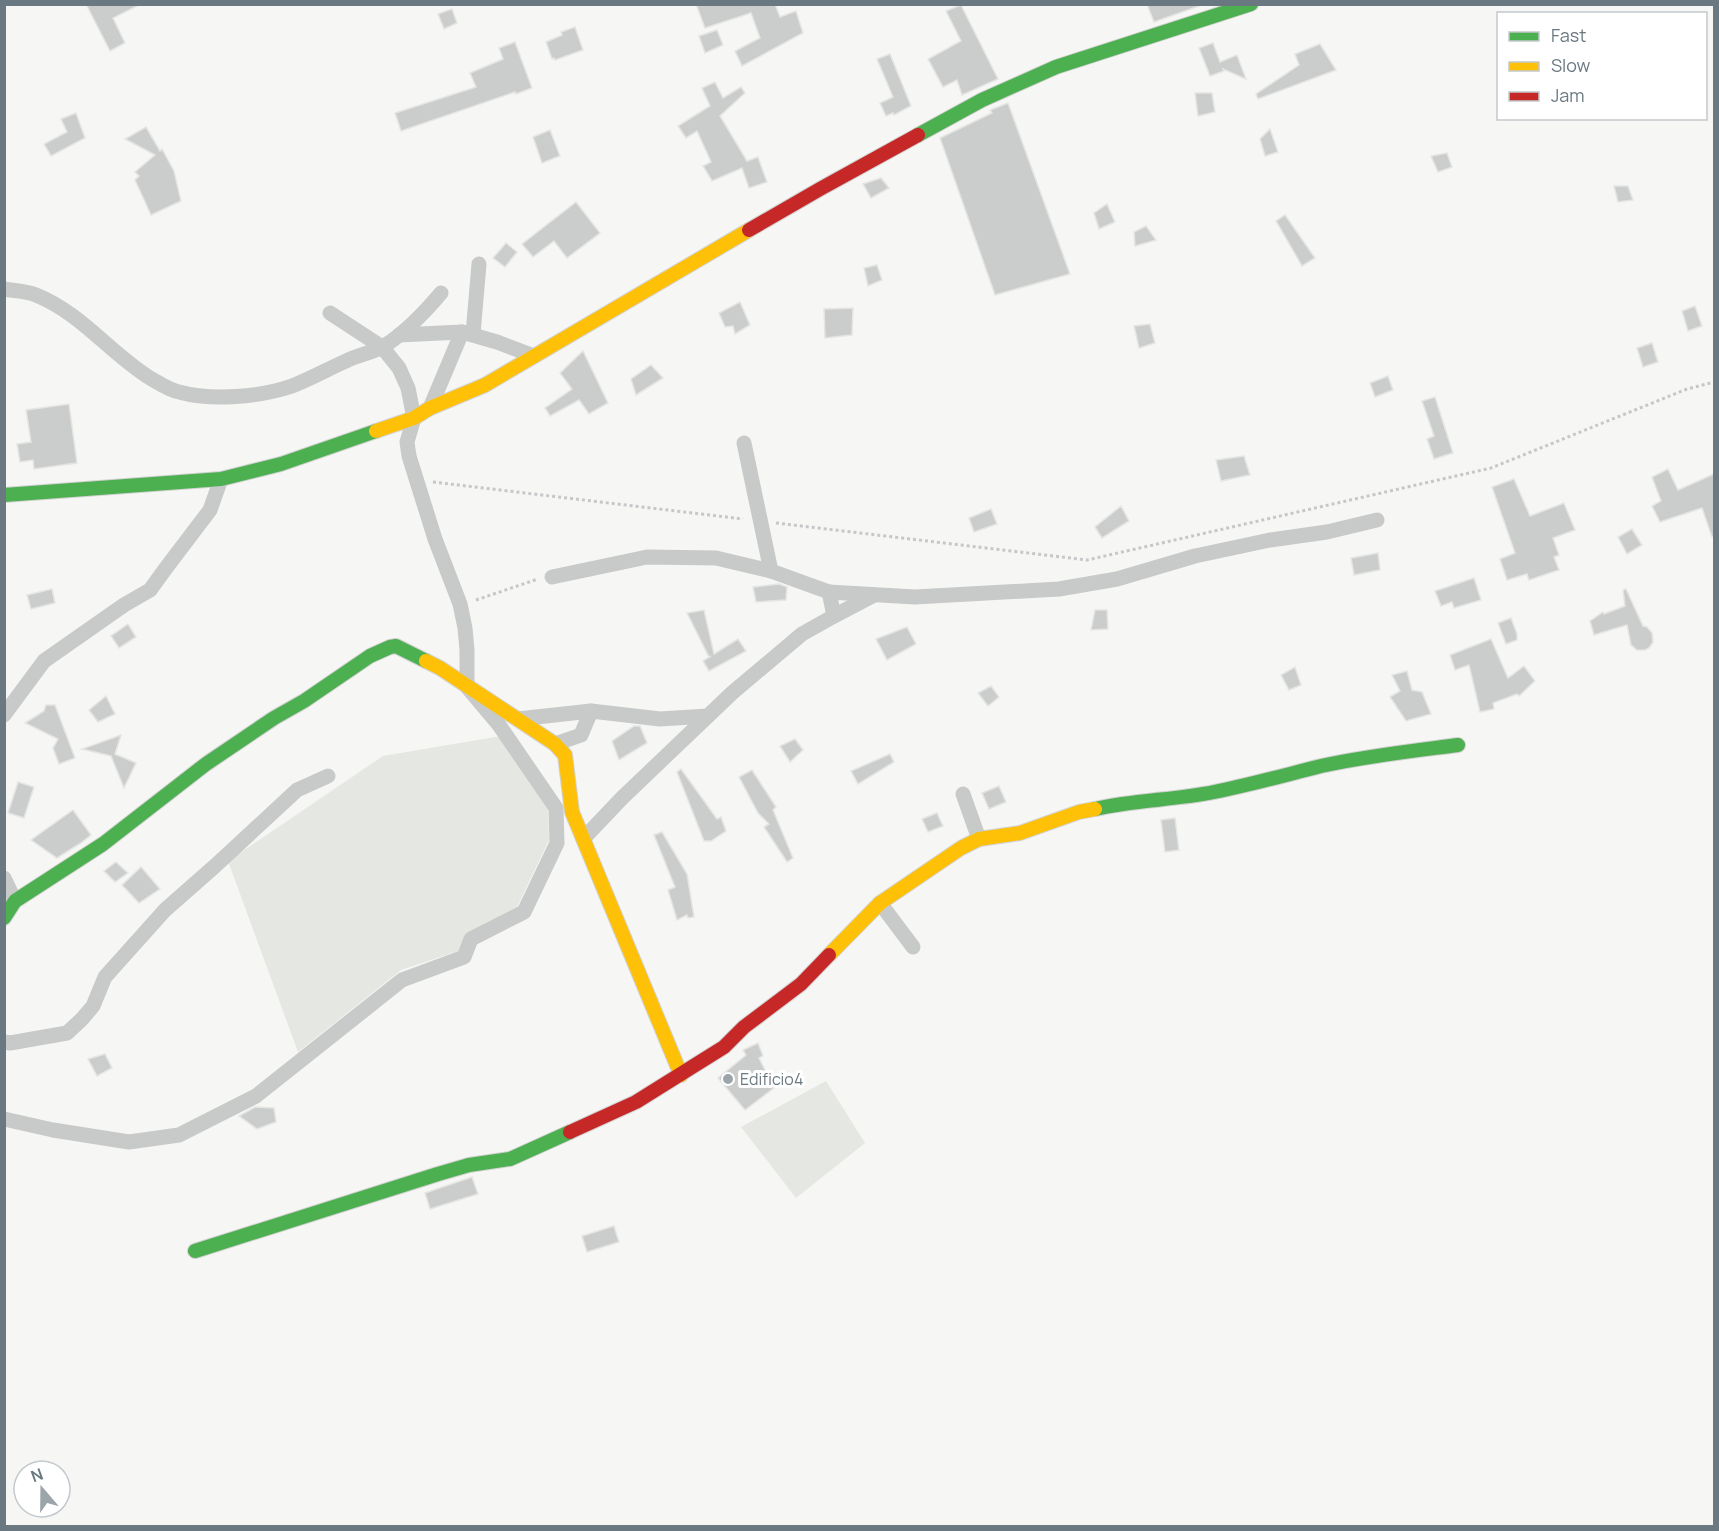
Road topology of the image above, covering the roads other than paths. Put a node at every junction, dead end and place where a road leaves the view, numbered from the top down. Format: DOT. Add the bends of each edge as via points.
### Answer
graph roads {
  1 [pos="1251,4"];
  2 [pos="479,264"];
  3 [pos="4,289"];
  4 [pos="441,293"];
  5 [pos="330,313"];
  6 [pos="467,333"];
  7 [pos="399,335"];
  8 [pos="382,347"];
  9 [pos="534,356"];
  10 [pos="430,408"];
  11 [pos="414,418"];
  12 [pos="744,443"];
  13 [pos="222,479"];
  14 [pos="4,495"];
  15 [pos="1377,520"];
  16 [pos="771,571"];
  17 [pos="552,577"];
  18 [pos="829,592"];
  19 [pos="874,595"];
  20 [pos="834,616"];
  21 [pos="467,687"];
  22 [pos="591,711"];
  23 [pos="4,715"];
  24 [pos="708,716"];
  25 [pos="518,719"];
  26 [pos="555,744"];
  27 [pos="1458,745"];
  28 [pos="328,776"];
  29 [pos="963,794"];
  30 [pos="583,839"];
  31 [pos="979,839"];
  32 [pos="4,878"];
  33 [pos="15,901"];
  34 [pos="880,903"];
  35 [pos="4,918"];
  36 [pos="913,948"];
  37 [pos="4,1042"];
  38 [pos="681,1075"];
  39 [pos="4,1119"];
  40 [pos="195,1251"];
  1 -- 9 [label="street" via="1056,67 982,100 820,189"];
  2 -- 6 [label="street"];
  3 -- 8 [label="street" via="48,301 151,378 177,392 199,396 260,394 291,386"];
  4 -- 7 [label="street"];
  5 -- 8 [label="street"];
  6 -- 7 [label="street"];
  6 -- 9 [label="street"];
  6 -- 10 [label="street"];
  7 -- 8 [label="street"];
  8 -- 11 [label="street" via="399,368"];
  9 -- 10 [label="street" via="484,385"];
  10 -- 11 [label="street"];
  11 -- 13 [label="street" via="281,464"];
  11 -- 21 [label="street" via="407,442 435,539 460,604 467,650"];
  12 -- 16 [label="street"];
  13 -- 14 [label="street"];
  13 -- 23 [label="street" via="210,510 150,590 44,661"];
  15 -- 19 [label="street" via="1195,556 1118,579 1059,589 915,597"];
  16 -- 17 [label="street" via="716,558 647,557"];
  16 -- 18 [label="street"];
  18 -- 19 [label="street"];
  18 -- 20 [label="street"];
  19 -- 20 [label="street"];
  20 -- 24 [label="street" via="802,634"];
  21 -- 25 [label="street"];
  21 -- 33 [label="street" via="396,646 370,656 206,764 103,844"];
  21 -- 39 [label="street" via="499,725 556,808 557,843 524,912 471,939 464,957 402,980 256,1096 179,1135 129,1142"];
  22 -- 24 [label="street" via="660,719"];
  22 -- 25 [label="street"];
  22 -- 26 [label="street" via="581,735"];
  24 -- 30 [label="street"];
  25 -- 26 [label="street"];
  26 -- 30 [label="street" via="565,755 572,812"];
  27 -- 31 [label="street" via="1322,766 1210,793 1117,804 1079,812 1020,833"];
  28 -- 37 [label="street" via="297,790 165,910 105,977 93,1006 67,1032"];
  29 -- 31 [label="street"];
  30 -- 38 [label="street"];
  31 -- 34 [label="street"];
  32 -- 33 [label="street"];
  33 -- 35 [label="street"];
  34 -- 36 [label="street"];
  34 -- 38 [label="street" via="807,979 724,1047"];
  38 -- 40 [label="street" via="636,1102 510,1159 438,1174"];
}
